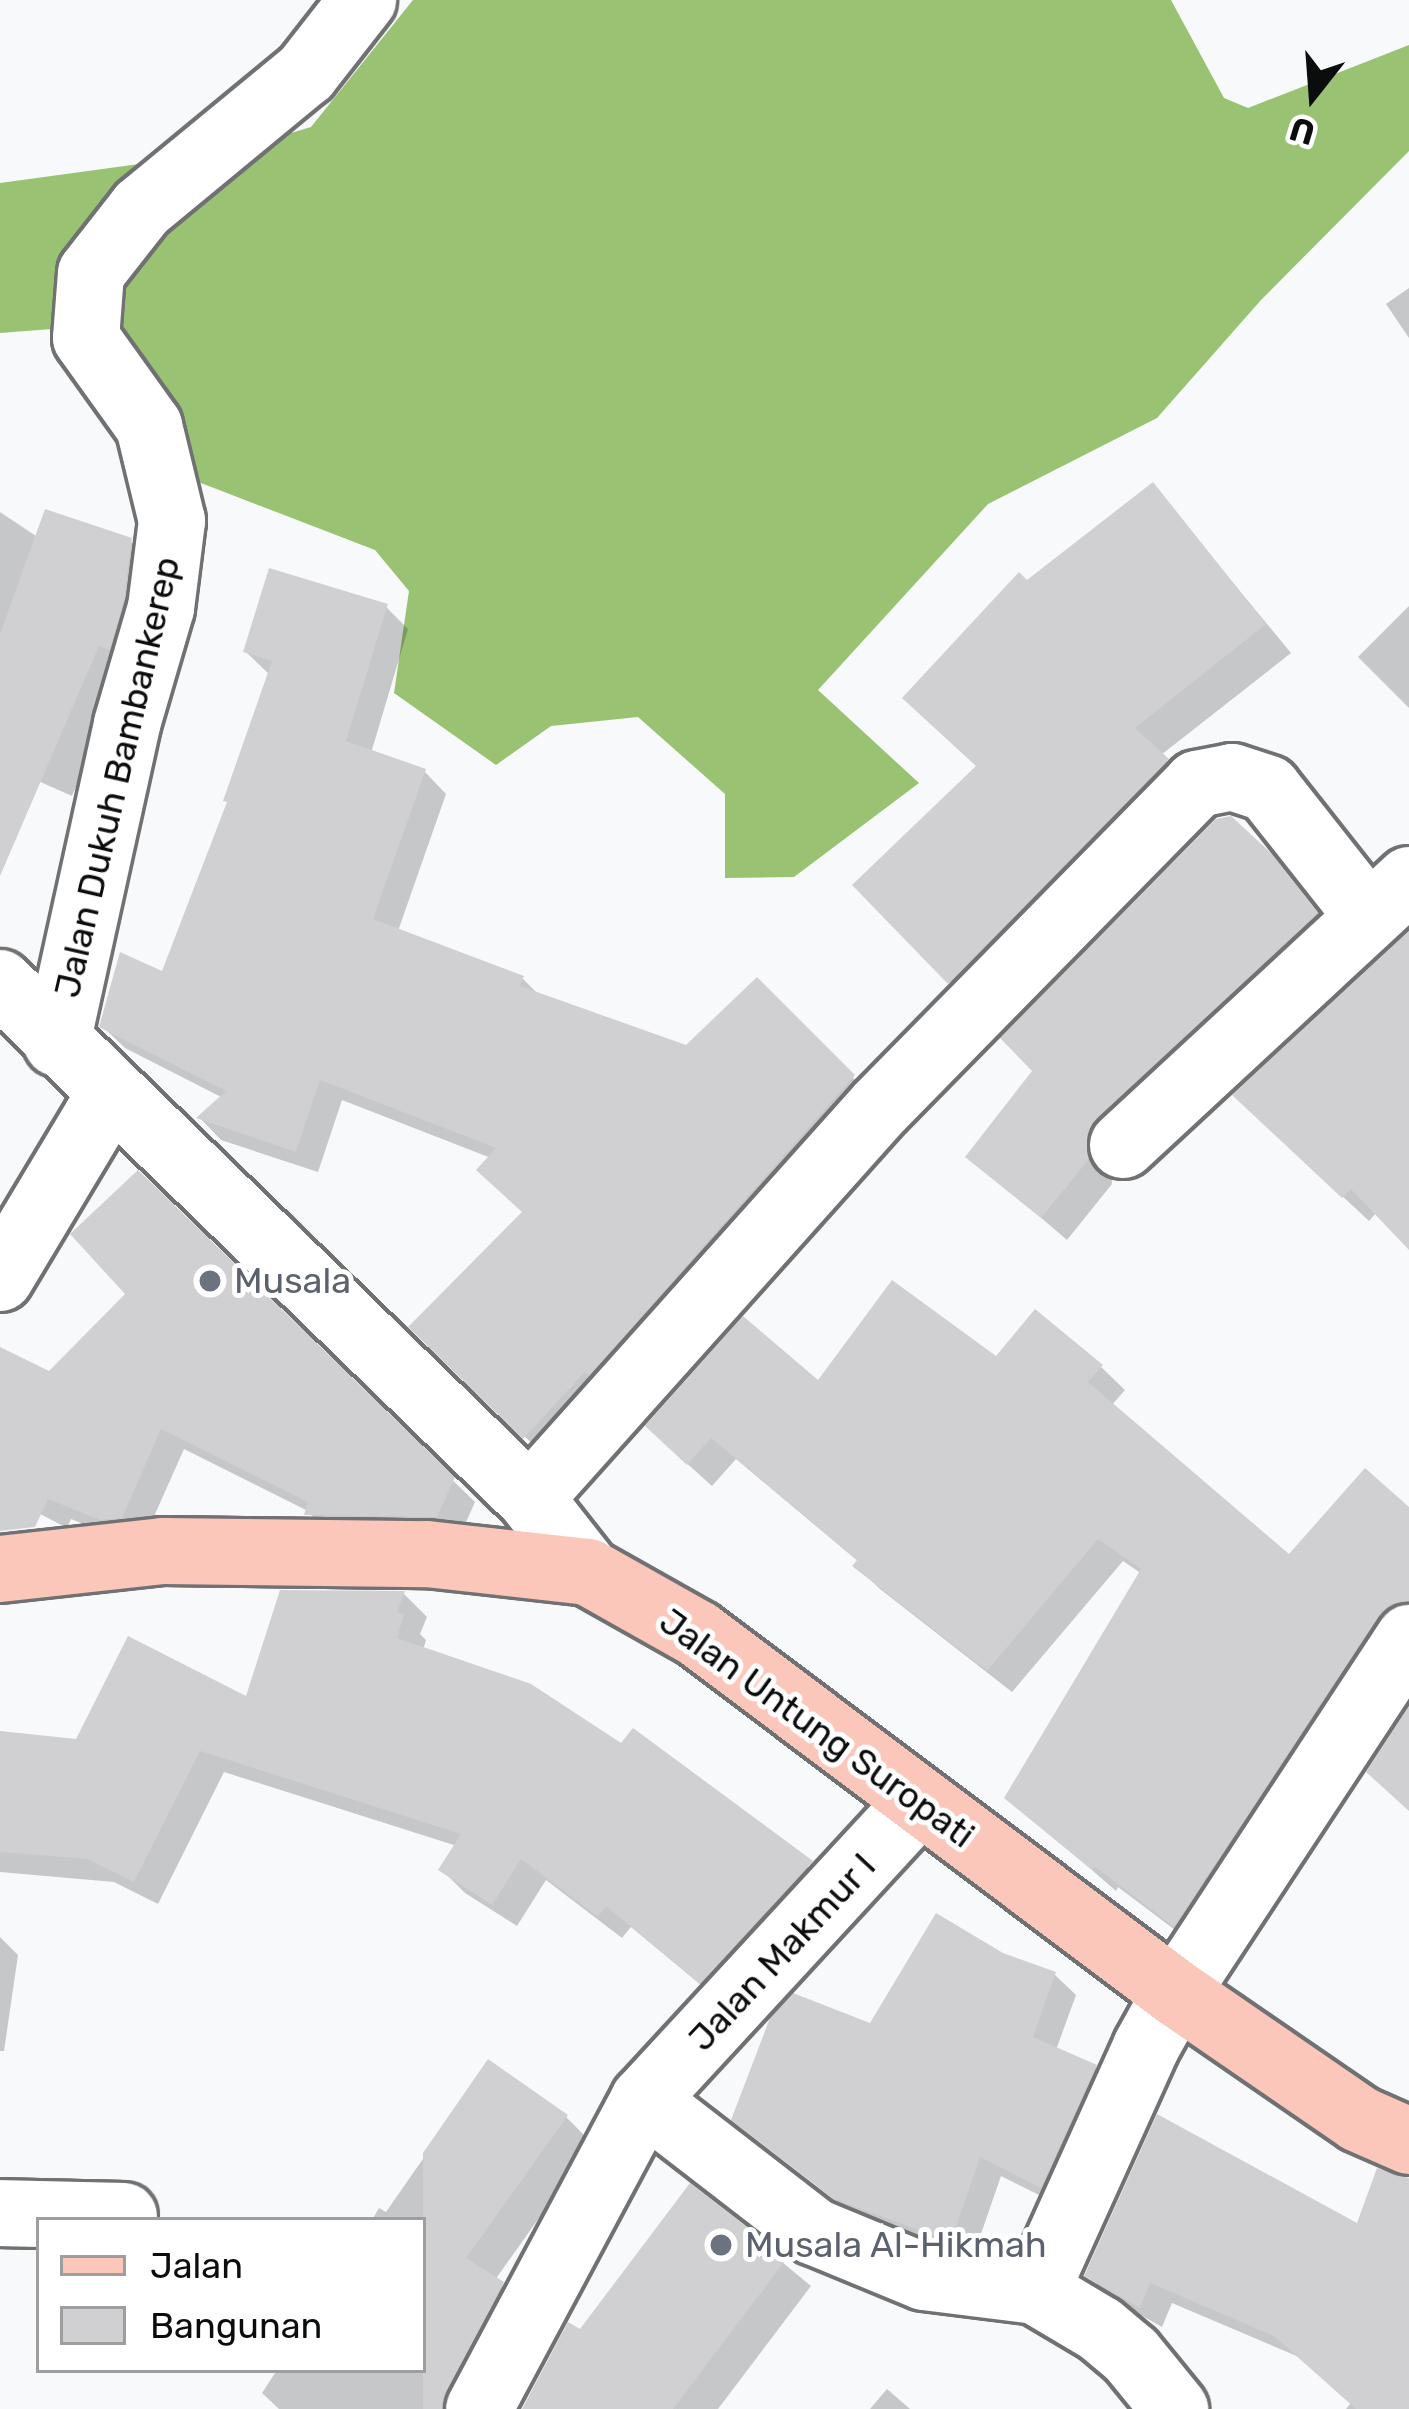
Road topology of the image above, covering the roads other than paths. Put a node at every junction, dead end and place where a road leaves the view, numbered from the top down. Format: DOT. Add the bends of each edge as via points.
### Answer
graph roads {
  1 [pos="364,0"];
  2 [pos="1389,898"];
  3 [pos="0,982"];
  4 [pos="57,1043"];
  5 [pos="117,1101"];
  6 [pos="1123,1144"];
  7 [pos="0,1278"];
  8 [pos="530,1498"];
  9 [pos="0,1569"];
  10 [pos="588,1572"];
  11 [pos="1409,1638"];
  12 [pos="919,1802"];
  13 [pos="1176,1993"];
  14 [pos="644,2100"];
  15 [pos="1409,2141"];
  16 [pos="0,2213"];
  17 [pos="124,2216"];
  18 [pos="1036,2291"];
  19 [pos="479,2409"];
  20 [pos="1175,2409"];
  1 -- 4 [label="street, Jalan Dukuh Bambankerep" via="306,73 142,208 91,273 86,338 149,426 172,521 161,608 127,724"];
  2 -- 6 [label="street"];
  2 -- 8 [label="street" via="1268,789 1232,777 1197,784 880,1107"];
  3 -- 4 [label="street, Jalan Dukuh Bambankerep"];
  4 -- 5 [label="street, Jalan Dukuh Bambankerep"];
  5 -- 7 [label="street" via="97,1116"];
  5 -- 8 [label="street, Jalan Dukuh Bambankerep"];
  8 -- 10 [label="street, Jalan Dukuh Bambankerep"];
  9 -- 10 [label="main road, Jalan Untung Suropati" via="163,1551 427,1554"];
  10 -- 12 [label="main road, Jalan Untung Suropati" via="698,1634"];
  11 -- 13 [label="street"];
  12 -- 13 [label="main road, Jalan Untung Suropati"];
  12 -- 14 [label="street, Jalan Makmur I"];
  13 -- 15 [label="main road, Jalan Untung Suropati" via="1359,2119"];
  13 -- 18 [label="street"];
  14 -- 18 [label="street" via="815,2232 924,2277"];
  14 -- 19 [label="street, Jalan Makmur I"];
  16 -- 17 [label="street"];
  18 -- 20 [label="street" via="1100,2329"];
}
